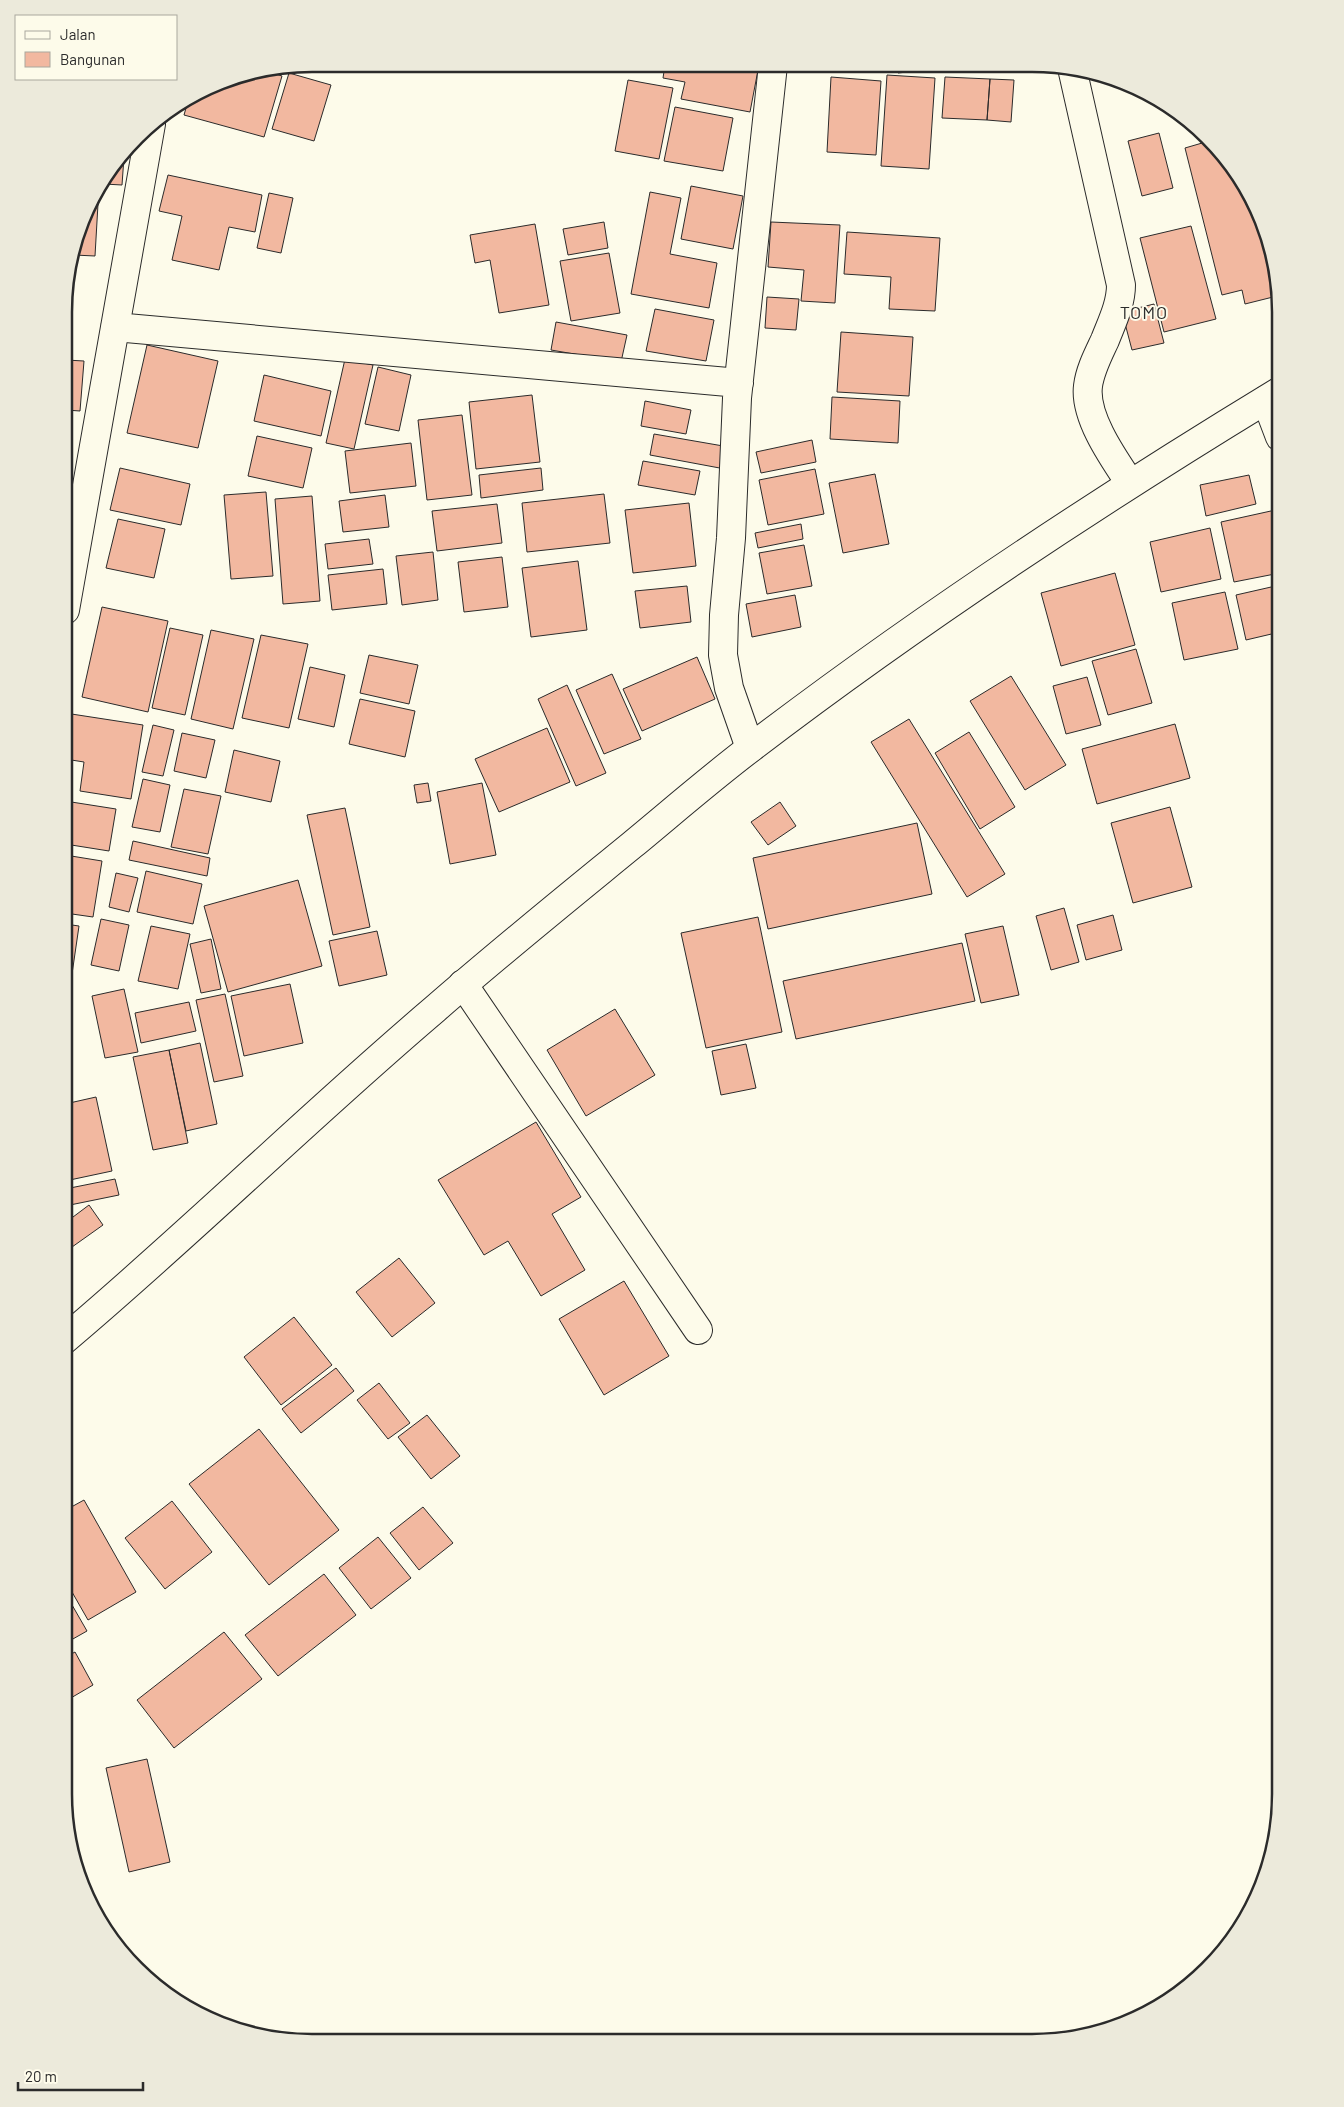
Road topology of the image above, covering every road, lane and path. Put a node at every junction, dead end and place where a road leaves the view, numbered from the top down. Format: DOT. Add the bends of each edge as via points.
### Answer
graph roads {
  1 [pos="772,72"];
  2 [pos="1074,76"];
  3 [pos="149,137"];
  4 [pos="114,327"];
  5 [pos="739,383"];
  6 [pos="1272,397"];
  7 [pos="1130,483"];
  8 [pos="72,569"];
  9 [pos="750,748"];
  10 [pos="463,984"];
  11 [pos="698,1330"];
  12 [pos="72,1333"];
  1 -- 5 [label="main road"];
  2 -- 7 [label="main road" via="1121,285 1118,307 1091,373 1088,389 1096,425"];
  3 -- 4 [label="main road"];
  4 -- 5 [label="main road"];
  4 -- 8 [label="main road"];
  5 -- 9 [label="main road" via="723,655 729,688"];
  6 -- 7 [label="main road"];
  7 -- 9 [label="main road" via="882,650"];
  9 -- 10 [label="main road"];
  10 -- 11 [label="main road"];
  10 -- 12 [label="main road"];
}
